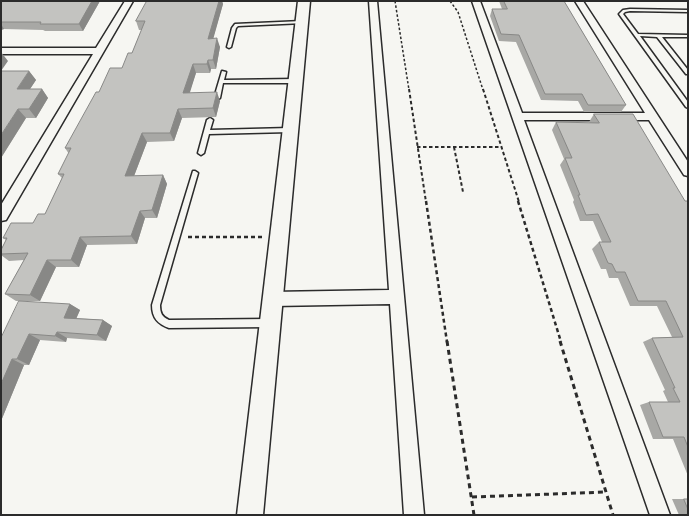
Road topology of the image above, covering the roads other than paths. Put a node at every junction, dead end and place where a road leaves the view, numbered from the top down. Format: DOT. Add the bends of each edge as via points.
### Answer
graph roads {
  1 [pos="129,1"];
  2 [pos="304,1"];
  3 [pos="373,1"];
  4 [pos="476,1"];
  5 [pos="580,1"];
  6 [pos="688,11"];
  7 [pos="302,22"];
  8 [pos="636,35"];
  9 [pos="658,36"];
  10 [pos="685,36"];
  11 [pos="688,42"];
  12 [pos="229,47"];
  13 [pos="1,51"];
  14 [pos="99,51"];
  15 [pos="224,72"];
  16 [pos="688,73"];
  17 [pos="296,81"];
  18 [pos="221,82"];
  19 [pos="217,98"];
  20 [pos="688,106"];
  21 [pos="652,116"];
  22 [pos="518,117"];
  23 [pos="210,120"];
  24 [pos="290,130"];
  25 [pos="206,132"];
  26 [pos="201,153"];
  27 [pos="688,172"];
  28 [pos="195,173"];
  29 [pos="1,216"];
  30 [pos="397,297"];
  31 [pos="272,299"];
  32 [pos="270,323"];
  33 [pos="250,515"];
  34 [pos="414,515"];
  35 [pos="660,515"];
  1 -- 14 [label="street"];
  2 -- 7 [label="main road"];
  3 -- 30 [label="street"];
  4 -- 22 [label="street"];
  5 -- 21 [label="street"];
  6 -- 8 [label="lane" via="624,11 622,16"];
  7 -- 12 [label="lane" via="237,25"];
  7 -- 17 [label="main road"];
  8 -- 9 [label="lane"];
  8 -- 20 [label="lane"];
  9 -- 10 [label="lane"];
  9 -- 16 [label="lane"];
  10 -- 11 [label="lane"];
  13 -- 14 [label="street"];
  14 -- 29 [label="street"];
  15 -- 18 [label="lane"];
  17 -- 18 [label="lane"];
  17 -- 24 [label="main road"];
  18 -- 19 [label="lane"];
  21 -- 22 [label="street"];
  21 -- 27 [label="street"];
  22 -- 35 [label="street"];
  23 -- 25 [label="lane"];
  24 -- 25 [label="lane"];
  24 -- 31 [label="main road"];
  25 -- 26 [label="lane"];
  28 -- 32 [label="lane" via="155,311 160,320 169,324"];
  30 -- 31 [label="street"];
  30 -- 34 [label="street"];
  31 -- 32 [label="main road"];
  32 -- 33 [label="main road"];
}
